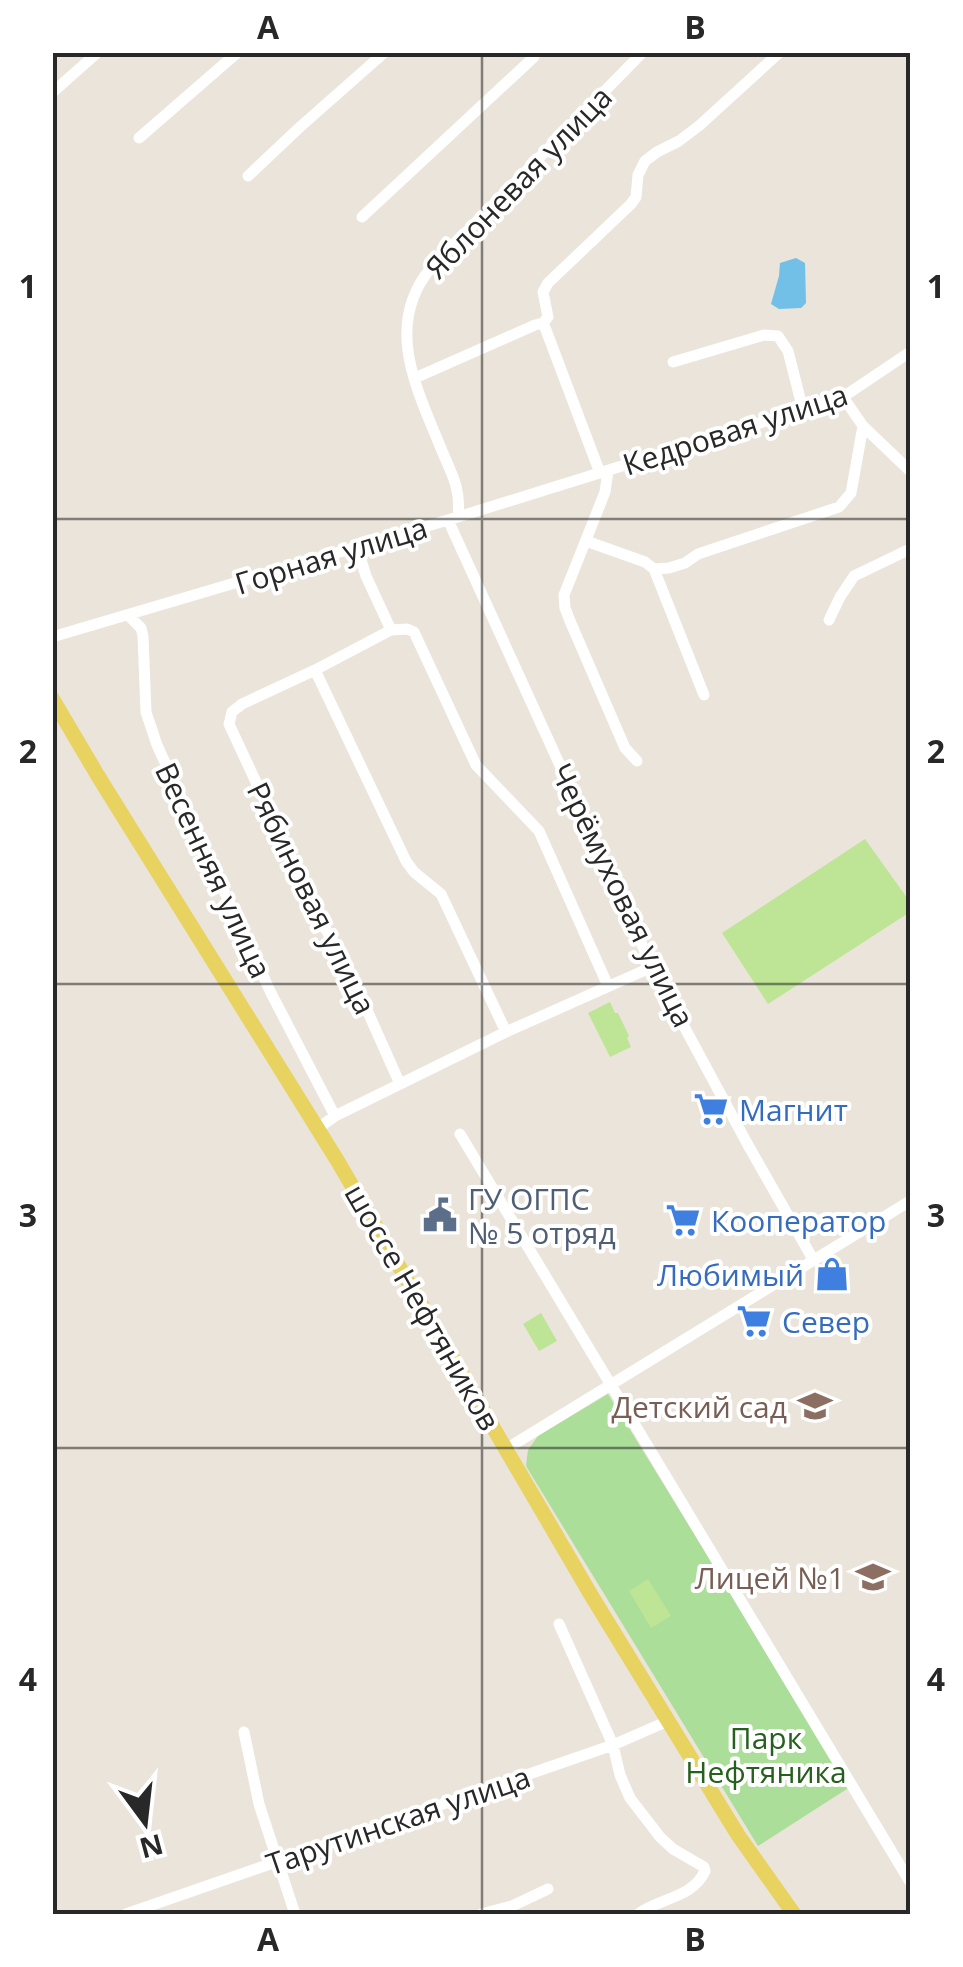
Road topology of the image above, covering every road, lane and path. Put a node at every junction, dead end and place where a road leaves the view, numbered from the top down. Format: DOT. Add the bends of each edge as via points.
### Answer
graph roads {
  1 [pos="98,52"];
  2 [pos="238,52"];
  3 [pos="386,52"];
  4 [pos="644,52"];
  5 [pos="780,52"];
  6 [pos="534,56"];
  7 [pos="52,93"];
  8 [pos="139,138"];
  9 [pos="248,176"];
  10 [pos="362,217"];
  11 [pos="544,323"];
  12 [pos="910,352"];
  13 [pos="674,362"];
  14 [pos="415,378"];
  15 [pos="844,398"];
  16 [pos="803,410"];
  17 [pos="863,426"];
  18 [pos="910,471"];
  19 [pos="604,472"];
  20 [pos="453,519"];
  21 [pos="586,541"];
  22 [pos="357,548"];
  23 [pos="910,549"];
  24 [pos="654,568"];
  25 [pos="128,615"];
  26 [pos="830,620"];
  27 [pos="392,630"];
  28 [pos="52,637"];
  29 [pos="315,670"];
  30 [pos="704,694"];
  31 [pos="52,698"];
  32 [pos="637,761"];
  33 [pos="652,967"];
  34 [pos="608,986"];
  35 [pos="506,1032"];
  36 [pos="400,1084"];
  37 [pos="335,1116"];
  38 [pos="317,1129"];
  39 [pos="460,1134"];
  40 [pos="910,1201"];
  41 [pos="814,1261"];
  42 [pos="611,1384"];
  43 [pos="506,1448"];
  44 [pos="559,1624"];
  45 [pos="668,1721"];
  46 [pos="244,1732"];
  47 [pos="613,1745"];
  48 [pos="278,1863"];
  49 [pos="910,1882"];
  50 [pos="548,1889"];
  51 [pos="126,1914"];
  52 [pos="295,1914"];
  53 [pos="481,1914"];
  54 [pos="638,1914"];
  55 [pos="794,1914"];
  1 -- 7 [label="street"];
  2 -- 8 [label="street"];
  3 -- 9 [label="street"];
  4 -- 14 [label="street, Яблоневая улица" via="421,280 406,326"];
  5 -- 11 [label="street" via="680,142 645,161 632,204 548,283"];
  6 -- 10 [label="street"];
  11 -- 14 [label="street"];
  11 -- 19 [label="street"];
  12 -- 15 [label="street, Кедровая улица"];
  13 -- 16 [label="street" via="778,336"];
  14 -- 20 [label="street, Черёмуховая улица" via="458,488"];
  15 -- 16 [label="street, Кедровая улица"];
  15 -- 17 [label="street"];
  16 -- 19 [label="street, Кедровая улица"];
  17 -- 18 [label="street"];
  17 -- 24 [label="street" via="849,498 839,507"];
  19 -- 20 [label="street, Горная улица"];
  19 -- 21 [label="street" via="605,492"];
  20 -- 22 [label="street, Горная улица"];
  20 -- 33 [label="street, Черёмуховая улица"];
  21 -- 24 [label="street"];
  21 -- 32 [label="street" via="565,608 625,748"];
  22 -- 25 [label="street, Горная улица"];
  22 -- 27 [label="street"];
  23 -- 26 [label="street" via="854,576"];
  24 -- 30 [label="street"];
  25 -- 28 [label="street, Горная улица"];
  25 -- 37 [label="street, Весенняя улица" via="143,636 147,719 157,745 270,993"];
  27 -- 29 [label="street"];
  27 -- 34 [label="street" via="407,629 418,638 476,765 538,830"];
  29 -- 35 [label="street" via="406,862 441,894"];
  29 -- 36 [label="street, Рябиновая улица" via="242,704 232,712 230,730"];
  31 -- 38 [label="main road, шоссе Нефтяников"];
  33 -- 34 [label="street"];
  33 -- 41 [label="street, Черёмуховая улица"];
  34 -- 35 [label="street"];
  35 -- 36 [label="street"];
  36 -- 37 [label="street"];
  37 -- 38 [label="street"];
  38 -- 43 [label="main road, шоссе Нефтяников"];
  39 -- 42 [label="street"];
  40 -- 41 [label="street"];
  41 -- 42 [label="street"];
  42 -- 43 [label="street"];
  42 -- 49 [label="street"];
  43 -- 45 [label="main road, шоссе Нефтяников"];
  44 -- 47 [label="street"];
  45 -- 47 [label="street, Тарутинская улица"];
  45 -- 55 [label="main road, шоссе Нефтяников"];
  46 -- 48 [label="street"];
  47 -- 48 [label="street, Тарутинская улица"];
  47 -- 54 [label="street" via="630,1798 648,1825 705,1871 689,1890"];
  48 -- 51 [label="street, Тарутинская улица"];
  48 -- 52 [label="street"];
  50 -- 53 [label="street"];
}
